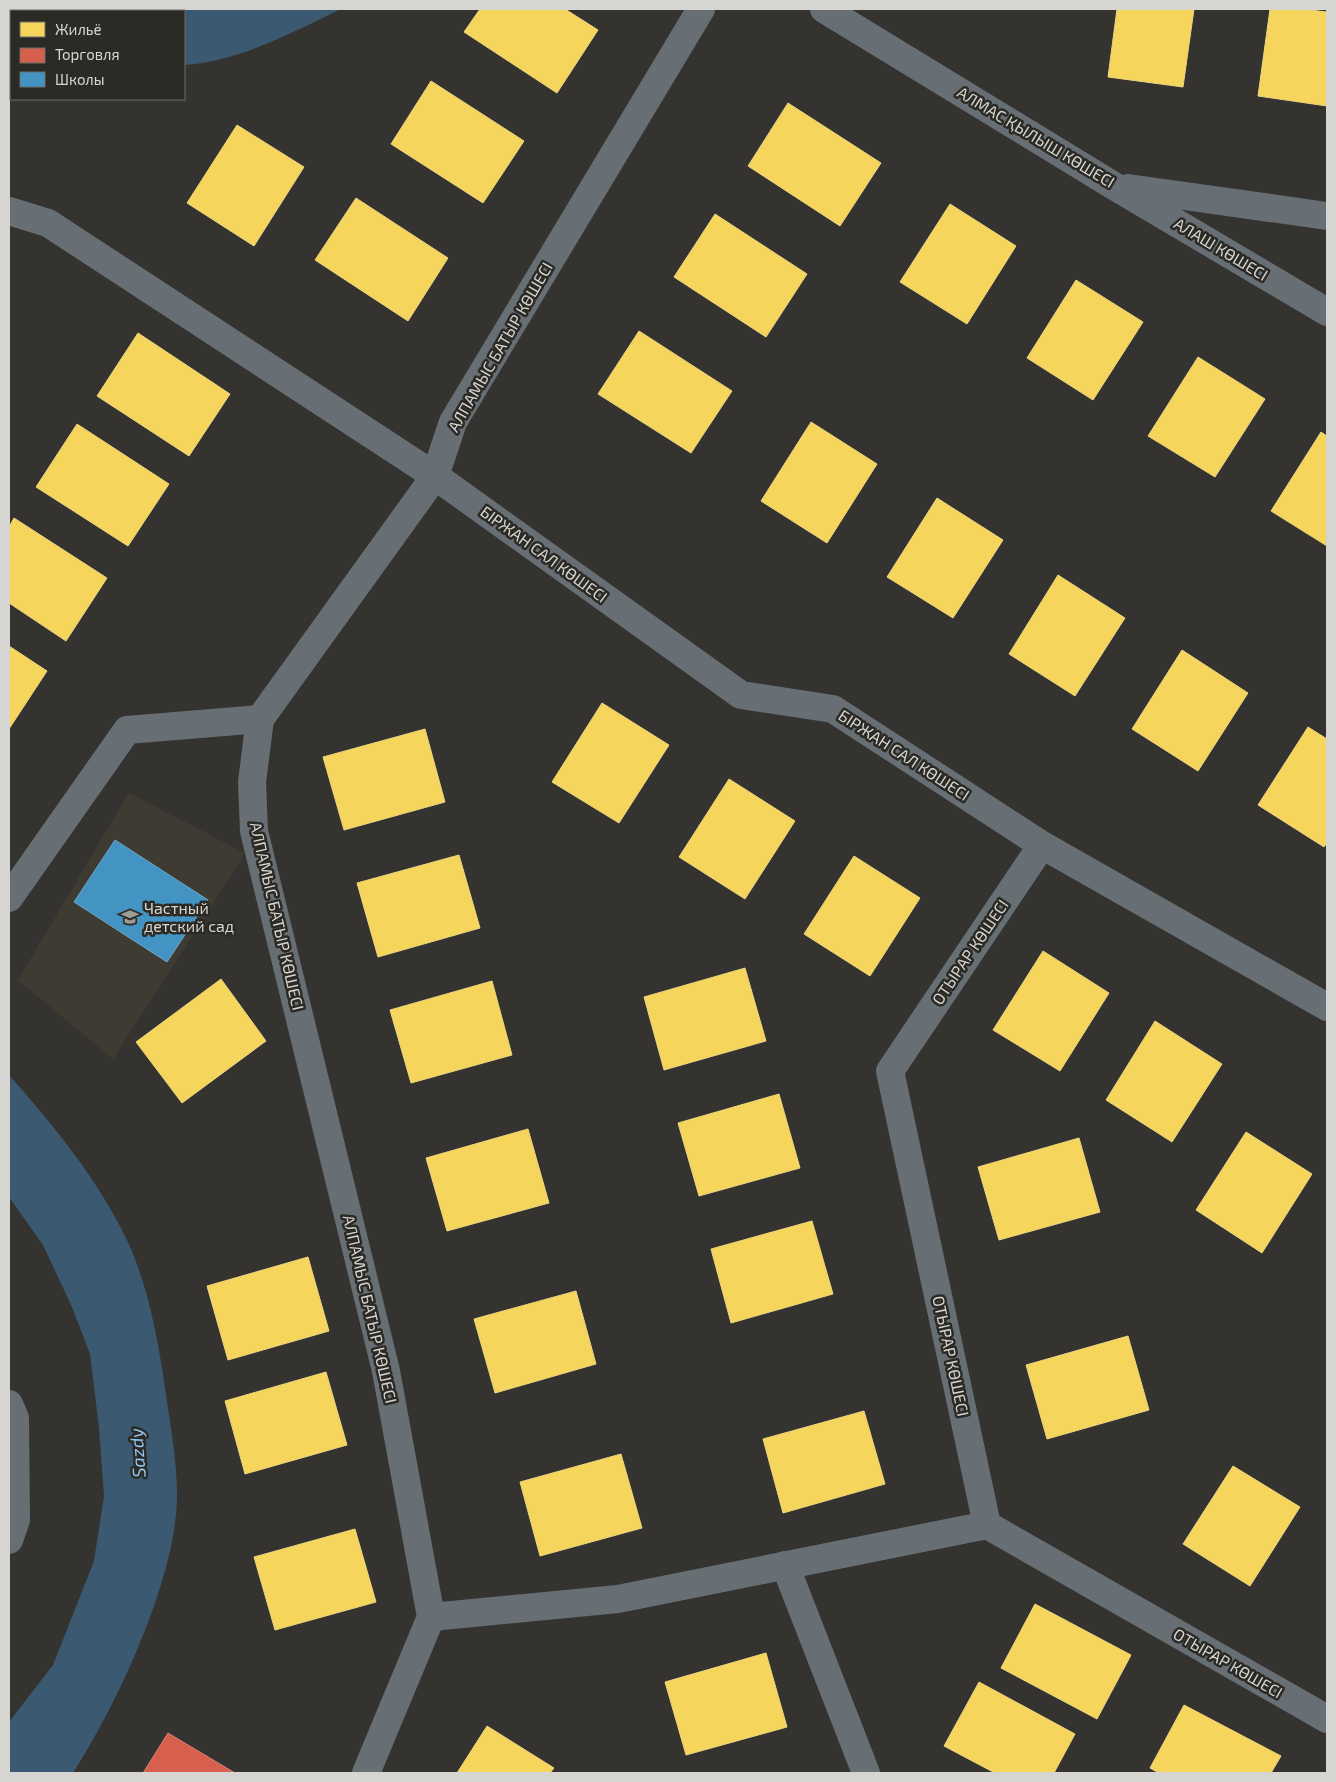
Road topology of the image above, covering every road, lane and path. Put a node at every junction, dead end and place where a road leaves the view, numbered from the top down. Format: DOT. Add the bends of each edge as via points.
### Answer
graph roads {
  1 [pos="701,9"];
  2 [pos="824,9"];
  3 [pos="1114,186"];
  4 [pos="9,211"];
  5 [pos="1327,216"];
  6 [pos="1327,312"];
  7 [pos="435,476"];
  8 [pos="260,719"];
  9 [pos="1042,845"];
  10 [pos="9,898"];
  11 [pos="1327,1007"];
  12 [pos="9,1404"];
  13 [pos="988,1525"];
  14 [pos="9,1540"];
  15 [pos="785,1565"];
  16 [pos="431,1617"];
  17 [pos="1327,1719"];
  18 [pos="366,1773"];
  19 [pos="866,1773"];
  1 -- 7 [label="street, АЛПАМЫС БАТЫР КӨШЕСІ" via="453,422"];
  2 -- 3 [label="street, АЛМАС ҚЫЛЫШ КӨШЕСІ"];
  3 -- 5 [label="street, АЛМАС ҚЫЛЫШ КӨШЕСІ"];
  3 -- 6 [label="street, АЛАШ КӨШЕСІ"];
  4 -- 7 [label="street, БІРЖАН САЛ КӨШЕСІ" via="48,223"];
  7 -- 8 [label="street, АЛПАМЫС БАТЫР КӨШЕСІ"];
  7 -- 9 [label="street, БІРЖАН САЛ КӨШЕСІ" via="741,696 833,709"];
  8 -- 10 [label="street" via="126,730"];
  8 -- 16 [label="street, АЛПАМЫС БАТЫР КӨШЕСІ" via="252,782 254,831 386,1371"];
  9 -- 11 [label="street, БІРЖАН САЛ КӨШЕСІ"];
  9 -- 13 [label="street, ОТЫРАР КӨШЕСІ" via="890,1071"];
  12 -- 14 [label="street" via="15,1418 16,1520"];
  13 -- 15 [label="street"];
  13 -- 17 [label="street, ОТЫРАР КӨШЕСІ"];
  15 -- 16 [label="street" via="618,1599"];
  15 -- 19 [label="street"];
  16 -- 18 [label="street"];
}
